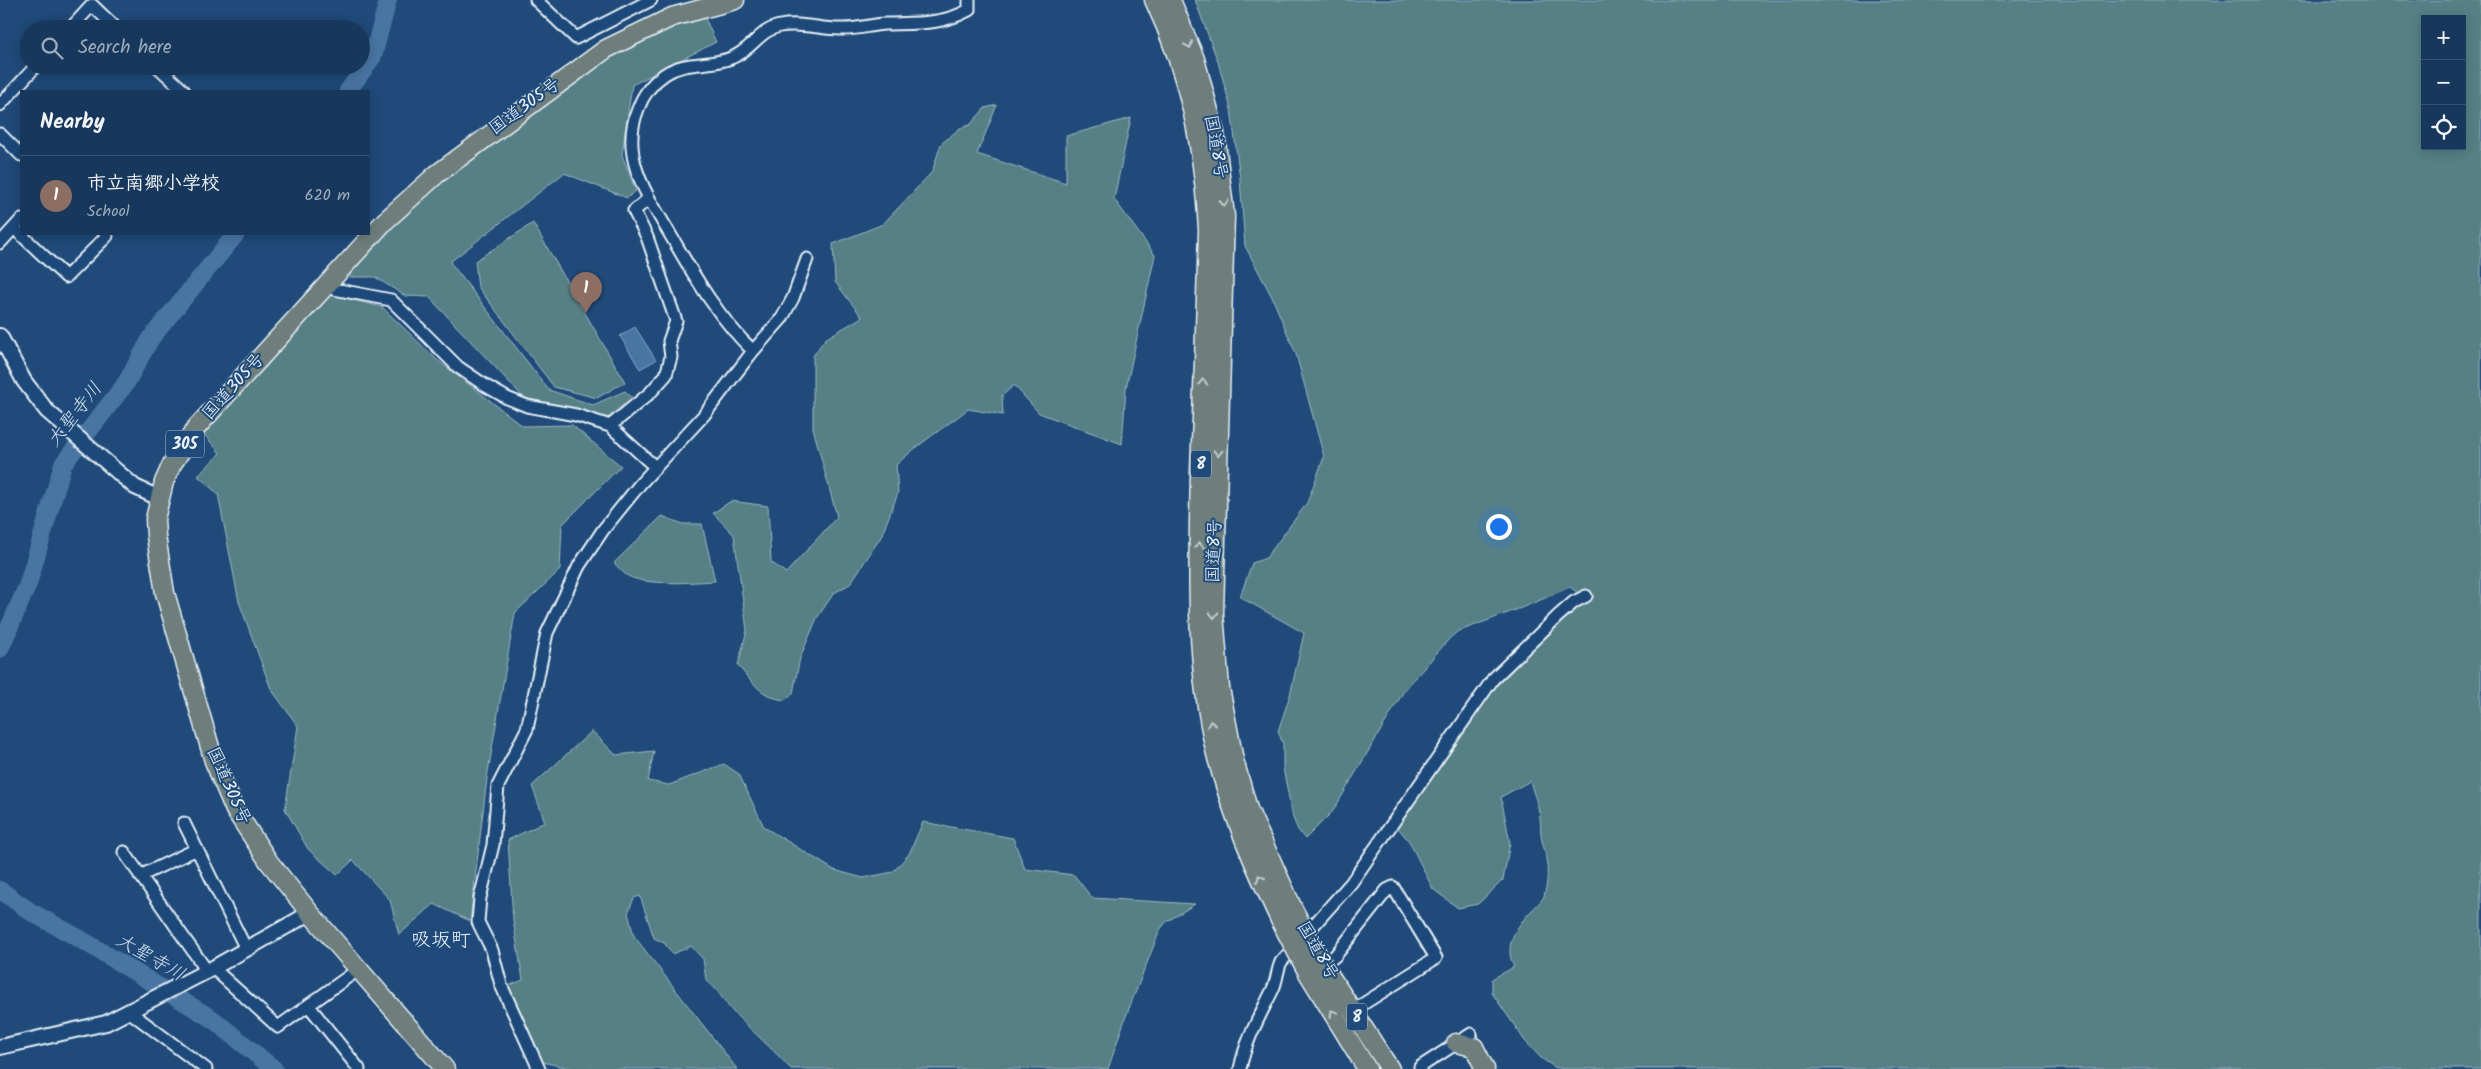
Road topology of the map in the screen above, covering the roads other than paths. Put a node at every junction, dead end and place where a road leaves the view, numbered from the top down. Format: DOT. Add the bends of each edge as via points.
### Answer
graph roads {
  1 [pos="536,0"];
  2 [pos="651,0"];
  3 [pos="735,0"];
  4 [pos="969,0"];
  5 [pos="1154,0"];
  6 [pos="1171,0"];
  7 [pos="78,20"];
  8 [pos="108,20"];
  9 [pos="28,75"];
  10 [pos="167,75"];
  11 [pos="183,90"];
  12 [pos="0,105"];
  13 [pos="0,134"];
  14 [pos="20,154"];
  15 [pos="648,198"];
  16 [pos="18,224"];
  17 [pos="28,235"];
  18 [pos="106,235"];
  19 [pos="0,243"];
  20 [pos="807,259"];
  21 [pos="330,281"];
  22 [pos="0,336"];
  23 [pos="753,351"];
  24 [pos="610,426"];
  25 [pos="655,467"];
  26 [pos="159,498"];
  27 [pos="1586,596"];
  28 [pos="184,823"];
  29 [pos="197,849"];
  30 [pos="124,852"];
  31 [pos="140,876"];
  32 [pos="310,913"];
  33 [pos="1288,917"];
  34 [pos="246,949"];
  35 [pos="359,969"];
  36 [pos="1316,969"];
  37 [pos="210,970"];
  38 [pos="309,1006"];
  39 [pos="1352,1011"];
  40 [pos="130,1012"];
  41 [pos="1471,1034"];
  42 [pos="1456,1043"];
  43 [pos="0,1047"];
  44 [pos="1420,1067"];
  45 [pos="206,1069"];
  46 [pos="359,1069"];
  47 [pos="444,1069"];
  48 [pos="539,1069"];
  49 [pos="1240,1069"];
  50 [pos="1367,1069"];
  51 [pos="1390,1069"];
  52 [pos="1485,1069"];
  1 -- 2 [label="street" via="576,38"];
  3 -- 21 [label="highway, 国道305号 / 305" via="699,8 652,25 584,63 437,174 385,221"];
  4 -- 15 [label="street" via="969,10 939,22 842,30 781,25 765,30 752,46 733,57 691,63 664,74 643,96 630,137 636,173"];
  33 -- 5 [label="highway, 国道8号 / 8, one-way" via="1246,847 1216,753 1206,697 1198,538 1208,230 1205,184 1199,137 1182,69"];
  6 -- 33 [label="highway, 国道8号 / 8, one-way" via="1195,60 1215,133 1225,216 1214,613 1220,688 1234,760 1248,809"];
  7 -- 8 [label="street" via="92,5"];
  9 -- 12 [label="street"];
  10 -- 11 [label="street"];
  13 -- 14 [label="street"];
  15 -- 23 [label="street" via="712,306"];
  15 -- 24 [label="street" via="634,211 647,237 676,321 669,341 671,356 666,375 650,393"];
  16 -- 19 [label="street"];
  17 -- 18 [label="street" via="66,277"];
  20 -- 23 [label="street" via="782,318"];
  21 -- 24 [label="street" via="334,289 342,292 391,300 458,367 507,398"];
  21 -- 26 [label="highway, 国道305号 / 305" via="197,427 172,464"];
  22 -- 26 [label="street" via="24,381 47,411 135,487"];
  23 -- 25 [label="street" via="704,415"];
  24 -- 25 [label="street"];
  25 -- 48 [label="street" via="603,530 579,566 547,633 527,730 498,786 492,845 478,922 492,950 501,985"];
  26 -- 32 [label="highway, 国道305号 / 305" via="155,519 160,570 214,761 247,831"];
  27 -- 49 [label="street" via="1558,616 1493,679 1351,882 1281,962 1274,986 1247,1041"];
  28 -- 29 [label="street"];
  29 -- 31 [label="street"];
  29 -- 34 [label="street"];
  30 -- 31 [label="street"];
  31 -- 37 [label="street"];
  32 -- 34 [label="street"];
  32 -- 35 [label="highway, 国道305号 / 305"];
  33 -- 36 [label="highway, 国道8号 / 8, bridge"];
  34 -- 37 [label="street"];
  35 -- 38 [label="street"];
  35 -- 47 [label="highway, 国道305号 / 305"];
  36 -- 39 [label="highway, 国道8号 / 8"];
  36 -- 39 [label="street" via="1335,956 1387,890 1393,887 1436,958"];
  50 -- 36 [label="highway, 国道8号 / 8, one-way"];
  37 -- 38 [label="street" via="278,1027"];
  37 -- 40 [label="street"];
  38 -- 46 [label="street"];
  39 -- 51 [label="highway, 国道8号 / 8"];
  40 -- 43 [label="street" via="106,1023"];
  40 -- 45 [label="street"];
  41 -- 42 [label="street"];
  42 -- 44 [label="street"];
  42 -- 52 [label="highway" via="1474,1046"];
}
